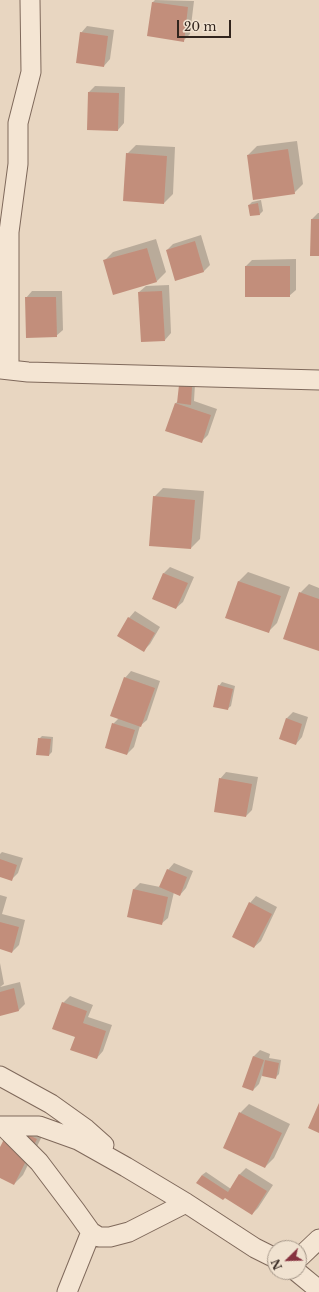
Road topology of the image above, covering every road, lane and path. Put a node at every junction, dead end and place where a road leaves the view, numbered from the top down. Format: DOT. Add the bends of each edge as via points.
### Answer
graph roads {
  1 [pos="30,0"];
  2 [pos="5,370"];
  3 [pos="319,380"];
  4 [pos="0,1076"];
  5 [pos="1,1126"];
  6 [pos="126,1167"];
  7 [pos="186,1203"];
  8 [pos="91,1232"];
  9 [pos="319,1239"];
  10 [pos="307,1250"];
  11 [pos="267,1254"];
  12 [pos="66,1292"];
  1 -- 2 [label="street" via="31,72 18,123 18,164 9,232"];
  2 -- 3 [label="street"];
  4 -- 6 [label="street" via="51,1104 86,1129"];
  5 -- 6 [label="street" via="39,1126 78,1140"];
  5 -- 8 [label="street" via="38,1162"];
  6 -- 7 [label="street"];
  7 -- 8 [label="street" via="129,1232 99,1237"];
  7 -- 11 [label="street"];
  8 -- 12 [label="street"];
  9 -- 10 [label="street"];
}
